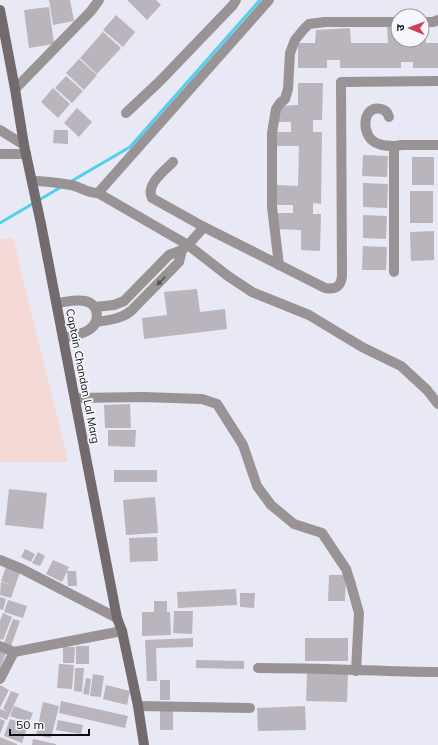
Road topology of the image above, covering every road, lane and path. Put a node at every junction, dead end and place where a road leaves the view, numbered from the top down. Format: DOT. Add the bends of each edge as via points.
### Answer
graph roads {
  1 [pos="89,0"];
  2 [pos="99,0"];
  3 [pos="236,0"];
  4 [pos="269,0"];
  5 [pos="0,10"];
  6 [pos="91,11"];
  7 [pos="390,22"];
  8 [pos="438,81"];
  9 [pos="15,89"];
  10 [pos="126,113"];
  11 [pos="389,117"];
  12 [pos="0,130"];
  13 [pos="438,145"];
  14 [pos="395,146"];
  15 [pos="25,149"];
  16 [pos="0,154"];
  17 [pos="173,162"];
  18 [pos="33,181"];
  19 [pos="98,193"];
  20 [pos="204,227"];
  21 [pos="185,248"];
  22 [pos="279,265"];
  23 [pos="394,272"];
  24 [pos="57,303"];
  25 [pos="95,307"];
  26 [pos="96,322"];
  27 [pos="63,338"];
  28 [pos="75,398"];
  29 [pos="438,404"];
  30 [pos="0,560"];
  31 [pos="117,618"];
  32 [pos="122,631"];
  33 [pos="0,646"];
  34 [pos="14,652"];
  35 [pos="258,668"];
  36 [pos="356,671"];
  37 [pos="437,672"];
  38 [pos="0,679"];
  39 [pos="138,706"];
  40 [pos="250,708"];
  41 [pos="144,745"];
  1 -- 6 [label="street"];
  2 -- 6 [label="street"];
  3 -- 10 [label="street" via="171,71"];
  4 -- 19 [label="street"];
  5 -- 9 [label="street, Captain Chandan Lal Marg"];
  6 -- 9 [label="street"];
  7 -- 22 [label="street" via="319,22 309,24 295,40 290,53 288,89 285,99 276,109 272,133 272,207"];
  8 -- 22 [label="street" via="341,82 341,281 331,290"];
  9 -- 15 [label="street, Captain Chandan Lal Marg"];
  11 -- 14 [label="street" via="384,110 372,109 366,119 366,133 369,139 380,145"];
  12 -- 15 [label="street"];
  13 -- 14 [label="street"];
  14 -- 23 [label="street"];
  15 -- 16 [label="street"];
  15 -- 18 [label="street, Captain Chandan Lal Marg"];
  17 -- 20 [label="street" via="152,185 150,195"];
  18 -- 19 [label="street" via="72,185 90,193"];
  18 -- 24 [label="street, Captain Chandan Lal Marg"];
  19 -- 21 [label="street"];
  20 -- 21 [label="street"];
  20 -- 22 [label="street"];
  21 -- 25 [label="street" via="169,254 124,301"];
  21 -- 26 [label="street, one-way" via="179,262 125,316"];
  21 -- 29 [label="street" via="252,292 309,316 401,366"];
  24 -- 25 [label="street" via="78,300 91,303"];
  24 -- 27 [label="street, Captain Chandan Lal Marg"];
  25 -- 26 [label="street"];
  26 -- 27 [label="street" via="88,331"];
  27 -- 28 [label="street, Captain Chandan Lal Marg"];
  28 -- 31 [label="street, Captain Chandan Lal Marg"];
  28 -- 36 [label="street" via="202,399 217,404 243,445 257,486 271,505 294,524 322,533 346,569 359,613"];
  30 -- 31 [label="street"];
  31 -- 32 [label="street, Captain Chandan Lal Marg"];
  32 -- 34 [label="street"];
  32 -- 39 [label="street, Captain Chandan Lal Marg"];
  33 -- 34 [label="street"];
  34 -- 38 [label="street"];
  35 -- 36 [label="street"];
  36 -- 37 [label="street"];
  39 -- 40 [label="street"];
  39 -- 41 [label="street, Captain Chandan Lal Marg"];
}
